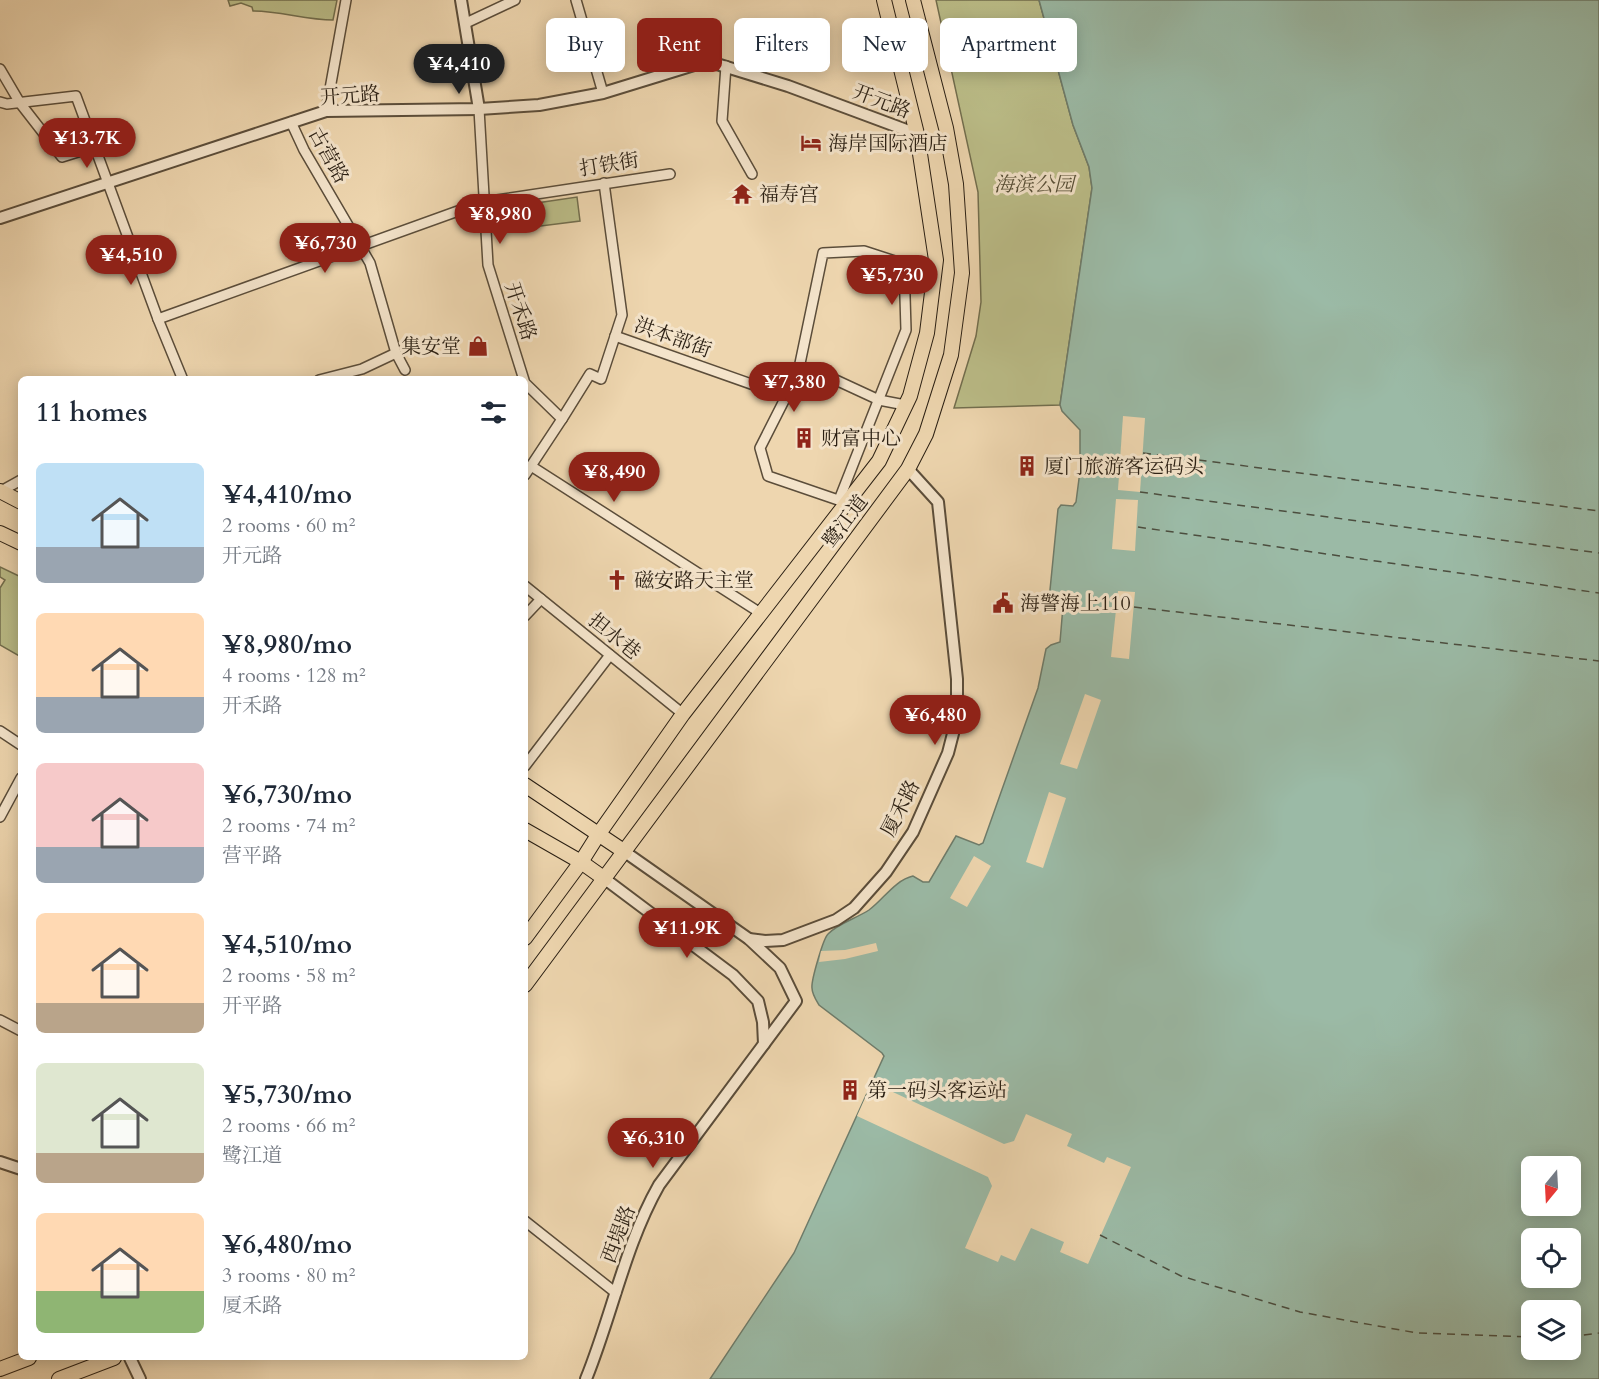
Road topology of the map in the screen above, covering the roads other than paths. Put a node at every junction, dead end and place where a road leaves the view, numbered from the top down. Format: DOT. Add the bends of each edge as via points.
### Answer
graph roads {
  1 [pos="346,0"];
  2 [pos="461,0"];
  3 [pos="515,0"];
  4 [pos="576,0"];
  5 [pos="884,0"];
  6 [pos="913,0"];
  7 [pos="465,23"];
  8 [pos="726,66"];
  9 [pos="0,69"];
  10 [pos="603,93"];
  11 [pos="0,102"];
  12 [pos="20,103"];
  13 [pos="479,109"];
  14 [pos="326,111"];
  15 [pos="291,122"];
  16 [pos="917,134"];
  17 [pos="94,147"];
  18 [pos="670,174"];
  19 [pos="752,174"];
  20 [pos="106,182"];
  21 [pos="604,183"];
  22 [pos="483,202"];
  23 [pos="0,218"];
  24 [pos="360,247"];
  25 [pos="904,264"];
  26 [pos="935,269"];
  27 [pos="158,319"];
  28 [pos="615,336"];
  29 [pos="396,353"];
  30 [pos="362,369"];
  31 [pos="405,370"];
  32 [pos="798,373"];
  33 [pos="181,376"];
  34 [pos="335,376"];
  35 [pos="365,376"];
  36 [pos="522,376"];
  37 [pos="528,385"];
  38 [pos="788,397"];
  39 [pos="879,400"];
  40 [pos="905,405"];
  41 [pos="562,419"];
  42 [pos="531,466"];
  43 [pos="528,470"];
  44 [pos="908,470"];
  45 [pos="18,482"];
  46 [pos="0,491"];
  47 [pos="18,500"];
  48 [pos="843,502"];
  49 [pos="0,533"];
  50 [pos="18,542"];
  51 [pos="528,589"];
  52 [pos="540,599"];
  53 [pos="528,613"];
  54 [pos="762,614"];
  55 [pos="610,655"];
  56 [pos="683,714"];
  57 [pos="0,731"];
  58 [pos="18,743"];
  59 [pos="528,762"];
  60 [pos="18,784"];
  61 [pos="528,787"];
  62 [pos="0,817"];
  63 [pos="528,832"];
  64 [pos="598,834"];
  65 [pos="625,852"];
  66 [pos="581,862"];
  67 [pos="605,879"];
  68 [pos="528,934"];
  69 [pos="749,939"];
  70 [pos="528,981"];
  71 [pos="0,1020"];
  72 [pos="18,1029"];
  73 [pos="764,1044"];
  74 [pos="0,1162"];
  75 [pos="18,1168"];
  76 [pos="528,1223"];
  77 [pos="616,1293"];
  78 [pos="24,1360"];
  79 [pos="109,1360"];
  80 [pos="131,1360"];
  81 [pos="0,1369"];
  82 [pos="59,1379"];
  83 [pos="140,1379"];
  84 [pos="586,1379"];
  1 -- 14 [label="street"];
  2 -- 7 [label="street"];
  3 -- 7 [label="street"];
  4 -- 10 [label="street"];
  5 -- 16 [label="main road, 鹭江道"];
  6 -- 44 [label="main road, 鹭江道" via="946,128 956,184 962,273 951,355 926,434"];
  7 -- 13 [label="street"];
  8 -- 10 [label="street, 开元路" via="707,61"];
  8 -- 16 [label="street, 开元路"];
  8 -- 19 [label="street" via="722,121"];
  9 -- 12 [label="street"];
  10 -- 13 [label="street, 开元路" via="539,105"];
  11 -- 12 [label="street"];
  12 -- 17 [label="street" via="62,157"];
  12 -- 17 [label="street" via="76,96"];
  13 -- 14 [label="street, 开元路"];
  13 -- 22 [label="street, 开禾路"];
  14 -- 15 [label="street, 开元路"];
  15 -- 20 [label="street, 开元路"];
  15 -- 24 [label="street, 古营路"];
  16 -- 26 [label="main road, 鹭江道"];
  17 -- 20 [label="street"];
  18 -- 21 [label="street, 打铁街"];
  20 -- 23 [label="street, 开元路"];
  20 -- 27 [label="street"];
  21 -- 22 [label="street, 打铁街"];
  21 -- 28 [label="street" via="622,315"];
  22 -- 24 [label="street, 打铁街"];
  22 -- 36 [label="street, 开禾路" via="488,265"];
  24 -- 27 [label="street, 打铁街"];
  24 -- 29 [label="street, 古营路" via="370,263"];
  25 -- 26 [label="street"];
  25 -- 32 [label="street" via="864,251 823,253"];
  25 -- 39 [label="street" via="906,330"];
  26 -- 40 [label="main road, 鹭江道" via="927,333"];
  27 -- 33 [label="street"];
  28 -- 38 [label="street, 洪本部街"];
  28 -- 41 [label="street" via="602,379 590,374"];
  29 -- 30 [label="street"];
  29 -- 31 [label="street, 古营路"];
  30 -- 34 [label="street"];
  30 -- 35 [label="street"];
  32 -- 38 [label="street"];
  32 -- 39 [label="street" via="812,369"];
  37 -- 41 [label="street, 开禾路"];
  38 -- 48 [label="street" via="760,448 768,476"];
  39 -- 40 [label="street"];
  39 -- 48 [label="street"];
  40 -- 48 [label="main road, 鹭江道" via="879,461"];
  41 -- 42 [label="street"];
  42 -- 43 [label="street"];
  42 -- 54 [label="street"];
  44 -- 65 [label="main road, 鹭江道"];
  44 -- 69 [label="street, 厦禾路" via="938,502 957,679 957,718 948,753 913,832 886,872 854,908 836,921 783,940"];
  45 -- 46 [label="street"];
  46 -- 47 [label="main road"];
  48 -- 54 [label="main road, 鹭江道"];
  49 -- 50 [label="main road"];
  51 -- 52 [label="street, 担水巷"];
  52 -- 53 [label="street"];
  52 -- 55 [label="street, 担水巷"];
  54 -- 56 [label="main road, 鹭江道"];
  55 -- 56 [label="street, 担水巷"];
  55 -- 59 [label="street"];
  56 -- 64 [label="main road, 鹭江道"];
  57 -- 58 [label="street"];
  60 -- 62 [label="street"];
  61 -- 64 [label="main road"];
  63 -- 66 [label="main road"];
  64 -- 65 [label="main road"];
  64 -- 66 [label="main road, 鹭江道"];
  65 -- 67 [label="main road, 鹭江道"];
  65 -- 69 [label="street"];
  66 -- 67 [label="main road"];
  66 -- 68 [label="main road, 鹭江道"];
  67 -- 70 [label="main road, 鹭江道"];
  67 -- 73 [label="street" via="732,975 758,1001"];
  69 -- 73 [label="street, 西堤路" via="780,968 796,1001"];
  71 -- 72 [label="street"];
  73 -- 77 [label="street, 西堤路" via="659,1185 647,1206"];
  74 -- 75 [label="street"];
  76 -- 77 [label="street"];
  77 -- 84 [label="street, 西堤路"];
  78 -- 81 [label="main road"];
  79 -- 82 [label="main road"];
  80 -- 83 [label="street"];
}
